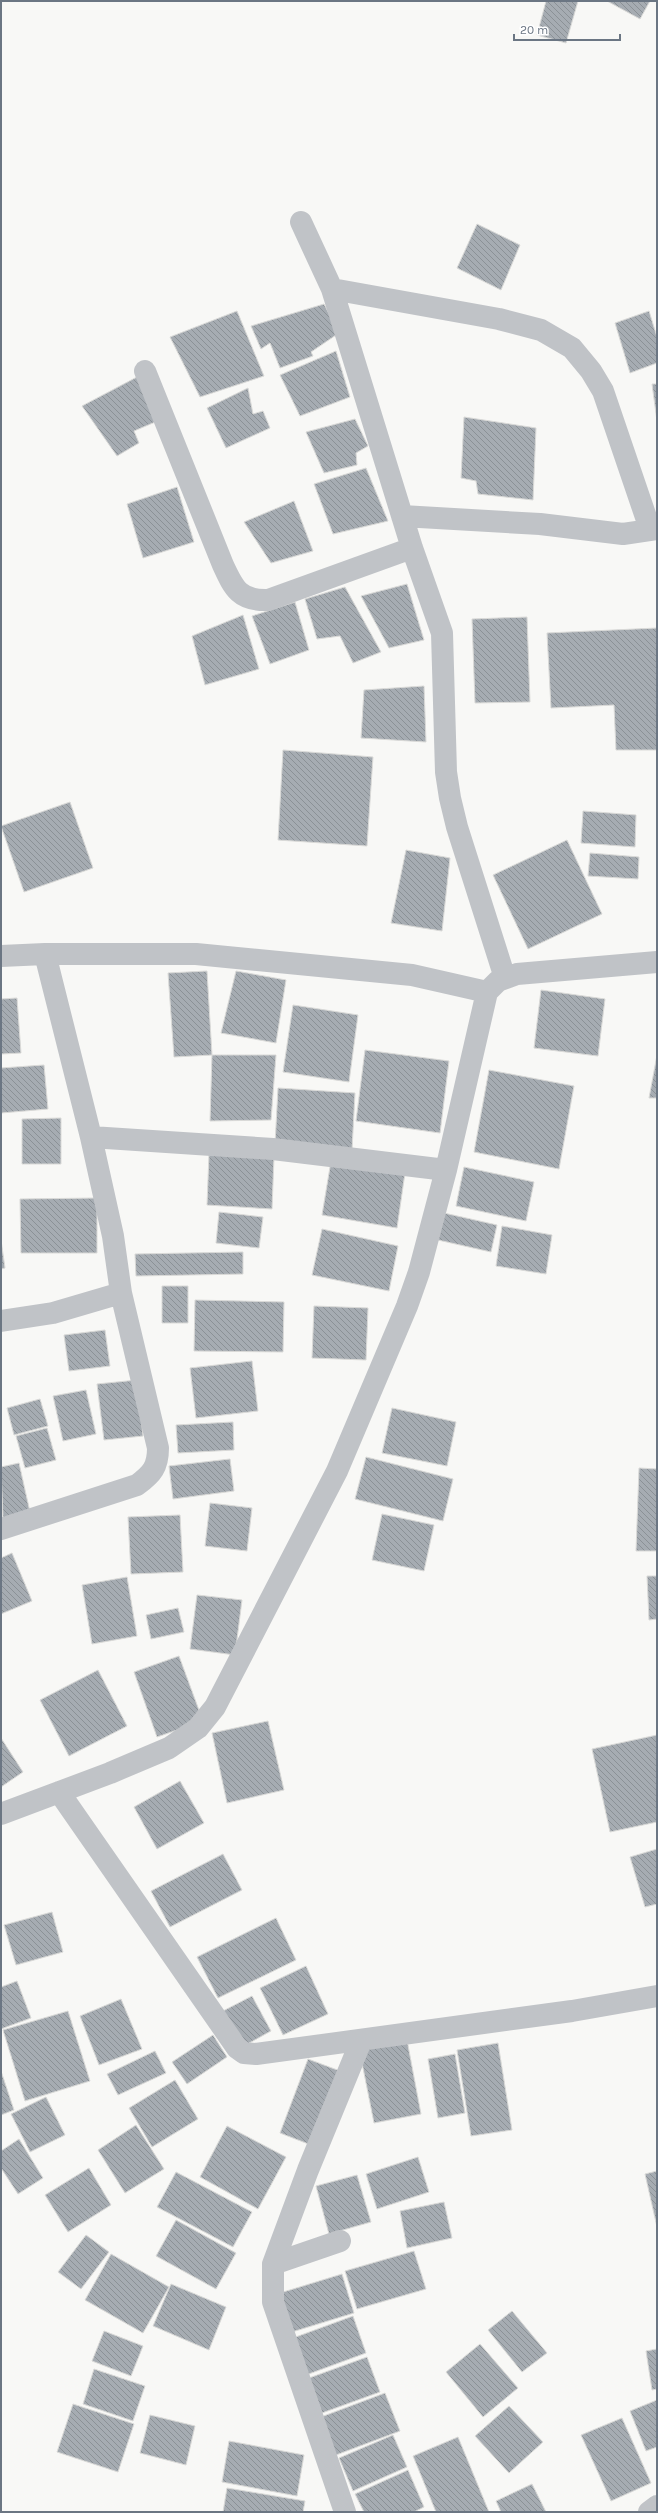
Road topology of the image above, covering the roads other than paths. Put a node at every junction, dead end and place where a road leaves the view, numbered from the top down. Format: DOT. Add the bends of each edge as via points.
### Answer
graph roads {
  1 [pos="301,222"];
  2 [pos="332,289"];
  3 [pos="146,371"];
  4 [pos="402,516"];
  5 [pos="654,529"];
  6 [pos="412,548"];
  7 [pos="45,954"];
  8 [pos="1,956"];
  9 [pos="657,962"];
  10 [pos="505,978"];
  11 [pos="486,992"];
  12 [pos="91,1137"];
  13 [pos="446,1170"];
  14 [pos="121,1293"];
  15 [pos="1,1322"];
  16 [pos="1,1529"];
  17 [pos="59,1792"];
  18 [pos="1,1814"];
  19 [pos="657,1996"];
  20 [pos="361,2041"];
  21 [pos="340,2241"];
  22 [pos="273,2264"];
  23 [pos="657,2506"];
  24 [pos="344,2512"];
  25 [pos="648,2512"];
  1 -- 2 [label="street"];
  2 -- 4 [label="street"];
  2 -- 5 [label="street" via="499,319 541,330 572,348 603,391"];
  3 -- 6 [label="street" via="223,565 231,582 241,594 253,600 268,600"];
  4 -- 5 [label="street" via="540,524 623,534"];
  4 -- 6 [label="street"];
  6 -- 10 [label="street" via="442,633 446,772 450,798"];
  7 -- 8 [label="street"];
  7 -- 11 [label="street" via="196,954 412,975"];
  7 -- 12 [label="street"];
  9 -- 10 [label="street" via="530,972"];
  10 -- 11 [label="street"];
  11 -- 13 [label="street"];
  12 -- 13 [label="street" via="273,1150"];
  12 -- 14 [label="street"];
  13 -- 17 [label="street" via="419,1272 407,1306 338,1471 215,1707 198,1728 169,1748"];
  14 -- 15 [label="street" via="53,1313"];
  14 -- 16 [label="street" via="158,1448 156,1468 137,1485"];
  17 -- 18 [label="street"];
  17 -- 20 [label="street" via="237,2048 244,2053 256,2054"];
  19 -- 20 [label="street" via="572,2011 470,2023"];
  20 -- 22 [label="street"];
  21 -- 22 [label="street"];
  22 -- 24 [label="street" via="274,2302"];
  23 -- 25 [label="street"];
}
